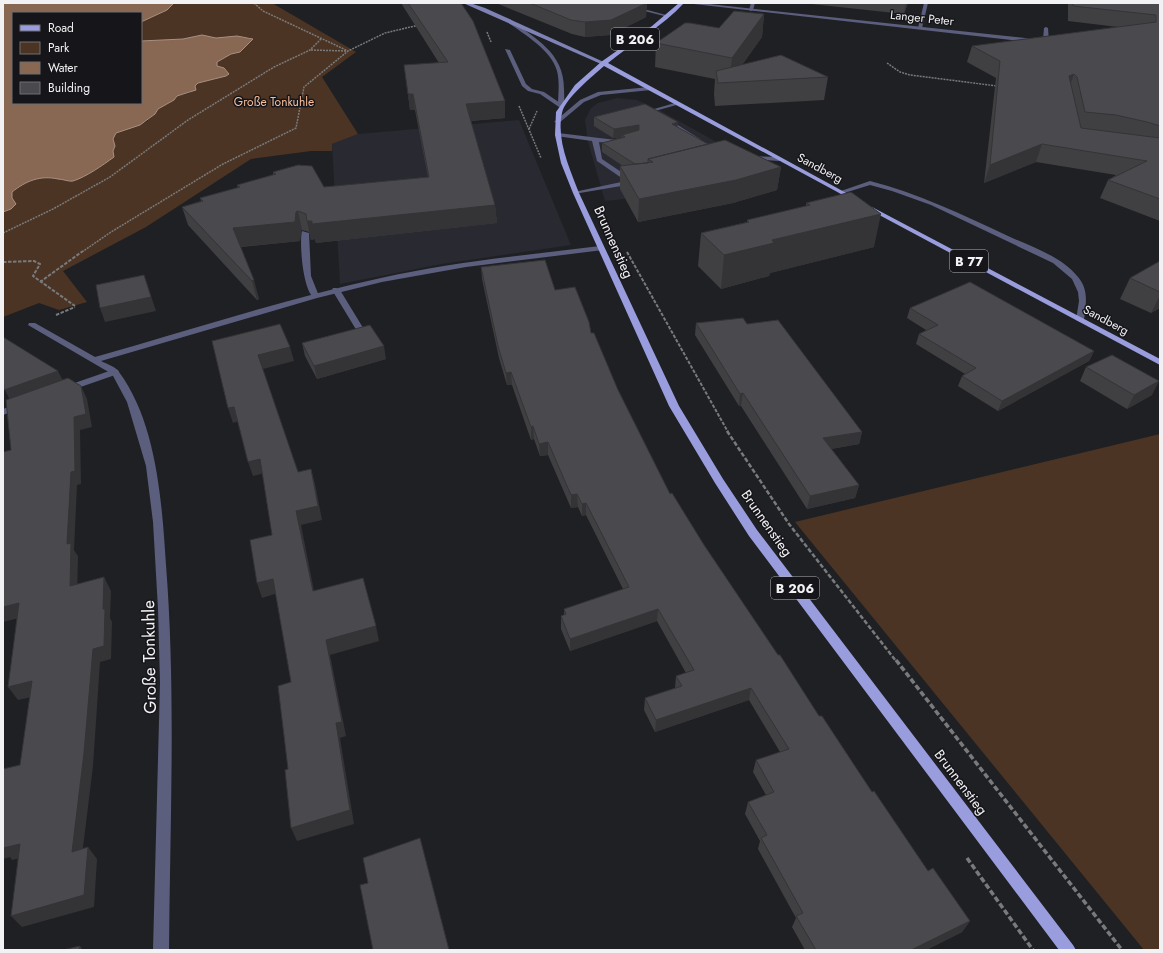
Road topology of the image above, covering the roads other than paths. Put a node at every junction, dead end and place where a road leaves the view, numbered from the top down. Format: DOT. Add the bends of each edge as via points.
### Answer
graph roads {
  1 [pos="465,3"];
  2 [pos="614,3"];
  3 [pos="682,3"];
  4 [pos="687,3"];
  5 [pos="753,3"];
  6 [pos="926,3"];
  7 [pos="751,10"];
  8 [pos="668,16"];
  9 [pos="508,20"];
  10 [pos="920,28"];
  11 [pos="1046,28"];
  12 [pos="506,50"];
  13 [pos="603,63"];
  14 [pos="649,89"];
  15 [pos="677,104"];
  16 [pos="561,106"];
  17 [pos="557,122"];
  18 [pos="558,135"];
  19 [pos="629,138"];
  20 [pos="595,139"];
  21 [pos="705,144"];
  22 [pos="744,158"];
  23 [pos="779,159"];
  24 [pos="638,180"];
  25 [pos="631,182"];
  26 [pos="841,192"];
  27 [pos="576,193"];
  28 [pos="305,233"];
  29 [pos="600,248"];
  30 [pos="336,290"];
  31 [pos="314,296"];
  32 [pos="1080,320"];
  33 [pos="32,325"];
  34 [pos="364,336"];
  35 [pos="94,360"];
  36 [pos="1160,362"];
  37 [pos="115,372"];
  38 [pos="56,393"];
  39 [pos="26,404"];
  40 [pos="3,412"];
  41 [pos="161,950"];
  42 [pos="1068,950"];
  1 -- 9 [label="main road, Sandberg"];
  2 -- 8 [label="street"];
  3 -- 8 [label="main road, B 206"];
  4 -- 7 [label="street, Langer Peter"];
  5 -- 7 [label="street"];
  6 -- 10 [label="street"];
  7 -- 10 [label="street, Langer Peter"];
  8 -- 13 [label="main road, B 206"];
  9 -- 13 [label="main road, Sandberg"];
  9 -- 16 [label="street" via="547,51 558,66"];
  10 -- 11 [label="street, Langer Peter" via="1046,42"];
  12 -- 16 [label="street" via="524,85"];
  13 -- 14 [label="main road, Sandberg / B 77"];
  13 -- 16 [label="main road, Brunnenstieg / B 206" via="577,86"];
  14 -- 15 [label="main road, Sandberg / B 77"];
  14 -- 17 [label="street" via="600,93 582,101"];
  15 -- 21 [label="street" via="650,111"];
  15 -- 23 [label="main road, Sandberg / B 77"];
  16 -- 17 [label="main road, Brunnenstieg / B 206"];
  17 -- 18 [label="main road, Brunnenstieg / B 206"];
  18 -- 20 [label="street"];
  18 -- 27 [label="main road, Brunnenstieg / B 206" via="564,163"];
  19 -- 20 [label="street" via="616,142"];
  20 -- 25 [label="street" via="600,160"];
  22 -- 23 [label="street"];
  23 -- 26 [label="main road, Sandberg / B 77"];
  24 -- 25 [label="street"];
  25 -- 27 [label="street"];
  26 -- 32 [label="main road, Sandberg / B 77"];
  26 -- 32 [label="street" via="870,183 894,190 933,204 1056,261 1075,278 1082,292"];
  27 -- 29 [label="main road, Brunnenstieg / B 206"];
  28 -- 31 [label="street" via="307,276"];
  29 -- 30 [label="street" via="466,265"];
  29 -- 42 [label="main road, Brunnenstieg / B 206" via="674,406 753,533"];
  30 -- 31 [label="street"];
  30 -- 34 [label="street"];
  31 -- 35 [label="street"];
  32 -- 36 [label="main road, Sandberg / B 77"];
  33 -- 35 [label="street"];
  35 -- 37 [label="street"];
  37 -- 38 [label="street"];
  37 -- 41 [label="street, Große Tonkuhle" via="132,402 144,439 152,473 162,563 166,683"];
  39 -- 40 [label="street"];
}
